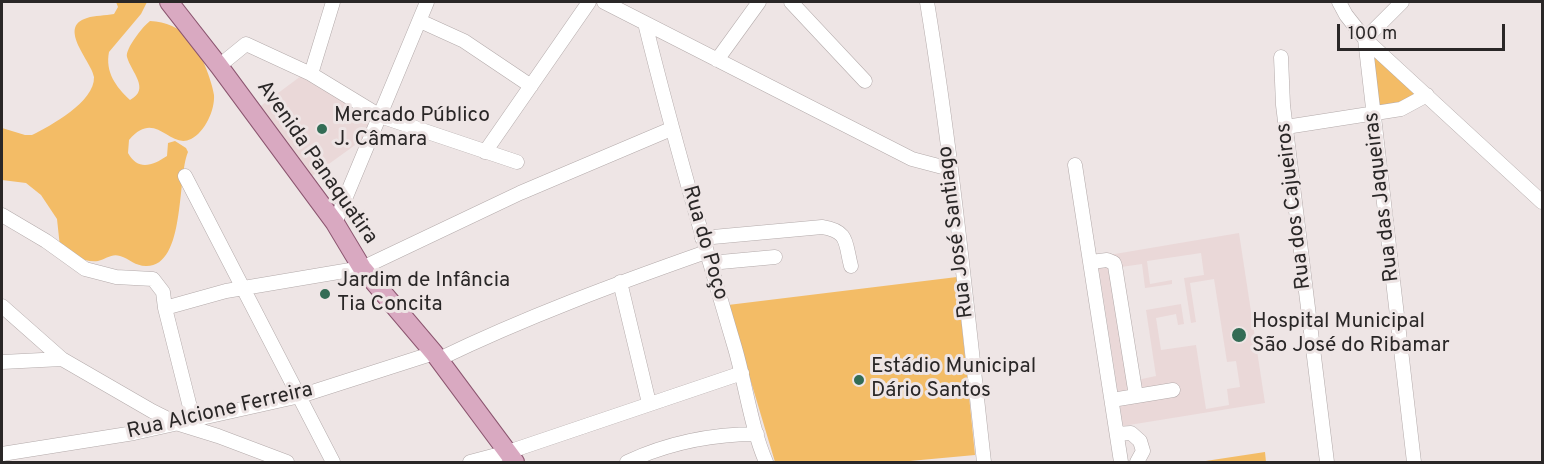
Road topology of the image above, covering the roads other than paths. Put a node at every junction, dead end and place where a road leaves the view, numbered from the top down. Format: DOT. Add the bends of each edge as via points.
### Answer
graph roads {
  1 [pos="169,2"];
  2 [pos="333,2"];
  3 [pos="427,2"];
  4 [pos="589,2"];
  5 [pos="604,2"];
  6 [pos="759,2"];
  7 [pos="791,2"];
  8 [pos="927,2"];
  9 [pos="1339,2"];
  10 [pos="1402,2"];
  11 [pos="420,21"];
  12 [pos="645,23"];
  13 [pos="1365,39"];
  14 [pos="1281,57"];
  15 [pos="717,60"];
  16 [pos="219,66"];
  17 [pos="310,74"];
  18 [pos="865,81"];
  19 [pos="531,86"];
  20 [pos="1427,95"];
  21 [pos="1374,113"];
  22 [pos="380,116"];
  23 [pos="1286,127"];
  24 [pos="671,129"];
  25 [pos="484,152"];
  26 [pos="518,162"];
  27 [pos="1075,165"];
  28 [pos="950,169"];
  29 [pos="185,176"];
  30 [pos="1542,202"];
  31 [pos="2,215"];
  32 [pos="335,223"];
  33 [pos="702,238"];
  34 [pos="775,257"];
  35 [pos="708,258"];
  36 [pos="1090,262"];
  37 [pos="851,266"];
  38 [pos="362,268"];
  39 [pos="620,282"];
  40 [pos="243,288"];
  41 [pos="2,306"];
  42 [pos="165,308"];
  43 [pos="437,356"];
  44 [pos="62,359"];
  45 [pos="2,362"];
  46 [pos="742,373"];
  47 [pos="1173,390"];
  48 [pos="300,396"];
  49 [pos="1136,396"];
  50 [pos="1112,400"];
  51 [pos="649,403"];
  52 [pos="176,423"];
  53 [pos="194,424"];
  54 [pos="757,434"];
  55 [pos="1117,434"];
  56 [pos="2,454"];
  57 [pos="512,457"];
  58 [pos="287,462"];
  59 [pos="333,462"];
  60 [pos="470,462"];
  61 [pos="627,462"];
  62 [pos="766,462"];
  63 [pos="984,462"];
  64 [pos="1121,462"];
  65 [pos="1137,462"];
  66 [pos="1327,462"];
  67 [pos="1414,462"];
  1 -- 16 [label="main road, Avenida Panaquatira"];
  2 -- 17 [label="street"];
  3 -- 11 [label="street"];
  4 -- 19 [label="street"];
  5 -- 12 [label="street"];
  6 -- 15 [label="street"];
  7 -- 18 [label="street"];
  8 -- 28 [label="street, Rua José Santiago"];
  9 -- 13 [label="street"];
  10 -- 13 [label="street"];
  11 -- 19 [label="street" via="464,41"];
  11 -- 22 [label="street"];
  12 -- 15 [label="street"];
  12 -- 24 [label="street, Rua do Poço"];
  13 -- 20 [label="street"];
  13 -- 21 [label="street, Rua das Jaqueiras"];
  14 -- 23 [label="street, Rua dos Cajueiros"];
  15 -- 28 [label="street" via="912,159"];
  16 -- 17 [label="street" via="246,44"];
  16 -- 32 [label="main road, Avenida Panaquatira"];
  17 -- 22 [label="street"];
  19 -- 25 [label="street"];
  20 -- 21 [label="street" via="1401,109"];
  20 -- 30 [label="street"];
  21 -- 23 [label="street"];
  21 -- 67 [label="street, Rua das Jaqueiras"];
  22 -- 25 [label="street"];
  22 -- 32 [label="street"];
  23 -- 66 [label="street, Rua dos Cajueiros"];
  24 -- 33 [label="street, Rua do Poço"];
  24 -- 38 [label="street" via="520,193"];
  25 -- 26 [label="street"];
  27 -- 36 [label="street"];
  28 -- 63 [label="street, Rua José Santiago"];
  29 -- 40 [label="street"];
  31 -- 42 [label="street" via="86,269 116,277 153,279 163,292"];
  32 -- 38 [label="main road, Avenida Panaquatira"];
  33 -- 35 [label="street, Rua do Poço"];
  33 -- 37 [label="street" via="836,229 843,235"];
  34 -- 35 [label="street, Rua Alcione Ferreira"];
  35 -- 39 [label="street, Rua Alcione Ferreira"];
  35 -- 46 [label="street, Rua do Poço"];
  36 -- 49 [label="street" via="1114,263"];
  36 -- 50 [label="street"];
  38 -- 40 [label="street"];
  38 -- 43 [label="main road, Avenida Panaquatira"];
  39 -- 43 [label="street, Rua Alcione Ferreira"];
  39 -- 51 [label="street"];
  40 -- 42 [label="street"];
  40 -- 48 [label="street"];
  41 -- 44 [label="street"];
  42 -- 53 [label="street"];
  43 -- 48 [label="street, Rua Alcione Ferreira"];
  43 -- 57 [label="main road, Avenida Panaquatira"];
  44 -- 45 [label="street"];
  44 -- 52 [label="street"];
  46 -- 51 [label="street"];
  46 -- 54 [label="street, Rua do Poço"];
  47 -- 49 [label="street"];
  48 -- 53 [label="street, Rua Alcione Ferreira"];
  48 -- 59 [label="street"];
  49 -- 50 [label="street"];
  50 -- 55 [label="street"];
  51 -- 57 [label="street"];
  52 -- 53 [label="street, Rua Alcione Ferreira"];
  52 -- 56 [label="street, Rua Alcione Ferreira"];
  53 -- 58 [label="street"];
  54 -- 61 [label="street" via="676,443"];
  54 -- 62 [label="street, Rua do Poço"];
  55 -- 64 [label="street"];
  55 -- 65 [label="street" via="1131,433 1140,441 1143,451"];
  57 -- 60 [label="street"];
}
